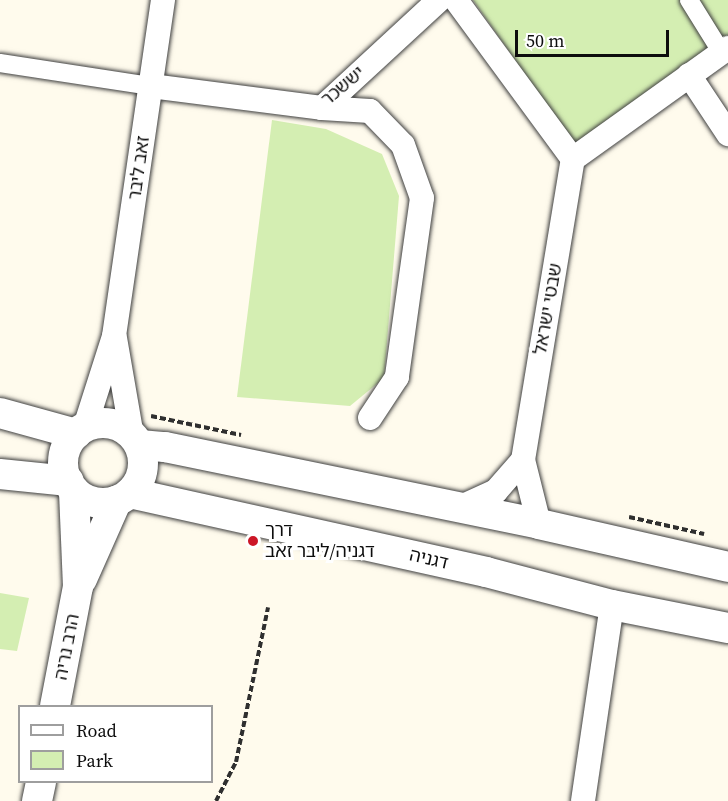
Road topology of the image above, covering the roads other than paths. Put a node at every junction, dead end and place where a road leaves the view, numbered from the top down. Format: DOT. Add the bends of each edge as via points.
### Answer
graph roads {
  1 [pos="164,0"];
  2 [pos="439,0"];
  3 [pos="456,0"];
  4 [pos="689,0"];
  5 [pos="725,51"];
  6 [pos="0,63"];
  7 [pos="689,75"];
  8 [pos="151,86"];
  9 [pos="322,108"];
  10 [pos="728,134"];
  11 [pos="573,159"];
  12 [pos="114,336"];
  13 [pos="0,413"];
  14 [pos="370,417"];
  15 [pos="80,430"];
  16 [pos="136,440"];
  17 [pos="523,460"];
  18 [pos="0,474"];
  19 [pos="71,486"];
  20 [pos="123,497"];
  21 [pos="459,508"];
  22 [pos="539,524"];
  23 [pos="728,567"];
  24 [pos="78,587"];
  25 [pos="612,605"];
  26 [pos="728,628"];
  27 [pos="55,705"];
  28 [pos="41,783"];
  29 [pos="37,801"];
  30 [pos="583,801"];
  1 -- 8 [label="street, זאב ליבר"];
  2 -- 9 [label="street, יששכר"];
  3 -- 11 [label="street"];
  4 -- 5 [label="street"];
  5 -- 7 [label="street"];
  6 -- 8 [label="street"];
  7 -- 10 [label="street"];
  7 -- 11 [label="street"];
  8 -- 9 [label="street, יששכר"];
  8 -- 12 [label="street, זאב ליבר"];
  9 -- 14 [label="street" via="370,111 403,145 422,198 397,377"];
  11 -- 17 [label="street, שבטי ישראל"];
  12 -- 15 [label="street, זאב ליבר"];
  12 -- 16 [label="street, זאב ליבר"];
  13 -- 15 [label="street"];
  15 -- 16 [label="street" via="108,423"];
  15 -- 19 [label="street" via="63,457"];
  16 -- 20 [label="street" via="141,474"];
  16 -- 21 [label="street"];
  17 -- 21 [label="street" via="496,491"];
  17 -- 22 [label="street, שבטי ישראל"];
  18 -- 19 [label="street"];
  19 -- 20 [label="street" via="93,501"];
  19 -- 24 [label="street, הרב נריה"];
  20 -- 24 [label="street, הרב נריה"];
  20 -- 25 [label="street, דגניה" via="486,572"];
  21 -- 22 [label="street"];
  22 -- 23 [label="street"];
  24 -- 27 [label="street, הרב נריה"];
  25 -- 26 [label="street, דגניה"];
  25 -- 30 [label="street"];
  28 -- 29 [label="street"];
}
